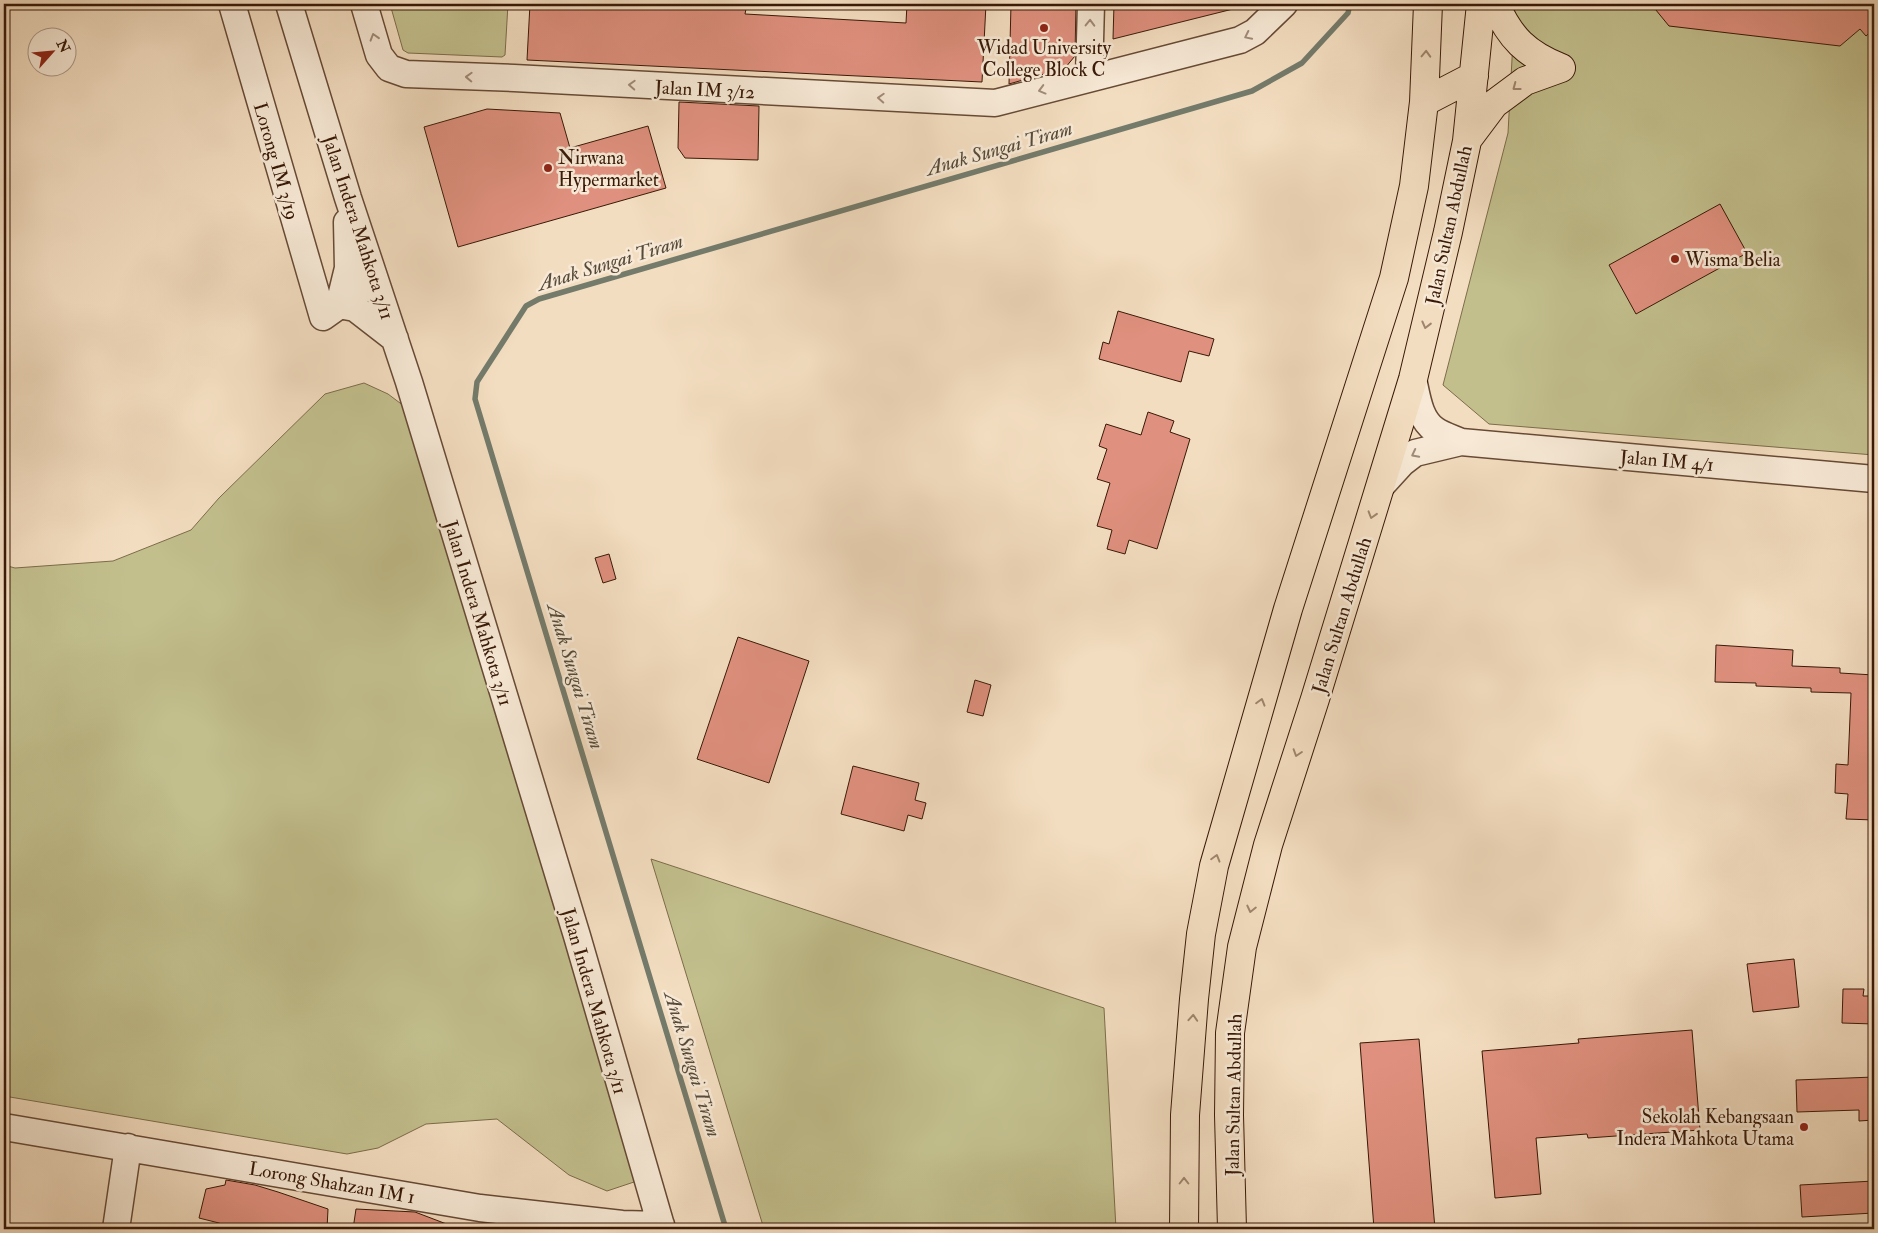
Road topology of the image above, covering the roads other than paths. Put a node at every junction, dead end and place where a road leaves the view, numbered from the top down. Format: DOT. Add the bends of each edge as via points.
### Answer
graph roads {
  1 [pos="232,4"];
  2 [pos="289,4"];
  3 [pos="299,4"];
  4 [pos="364,4"];
  5 [pos="1091,4"];
  6 [pos="1284,4"];
  7 [pos="1428,4"];
  8 [pos="1481,4"];
  9 [pos="1495,4"];
  10 [pos="303,53"];
  11 [pos="1474,76"];
  12 [pos="1089,77"];
  13 [pos="1424,102"];
  14 [pos="1467,141"];
  15 [pos="348,198"];
  16 [pos="375,280"];
  17 [pos="330,311"];
  18 [pos="396,340"];
  19 [pos="1413,379"];
  20 [pos="1461,442"];
  21 [pos="1874,479"];
  22 [pos="1381,486"];
  23 [pos="4,1127"];
  24 [pos="128,1147"];
  25 [pos="483,1219"];
  26 [pos="623,1227"];
  27 [pos="662,1227"];
  28 [pos="116,1229"];
  29 [pos="1184,1229"];
  30 [pos="1232,1229"];
  1 -- 17 [label="street, Lorong IM 3/19"];
  2 -- 10 [label="street, Jalan Indera Mahkota 3/11"];
  3 -- 10 [label="street"];
  12 -- 4 [label="street, Jalan IM 3/12, one-way" via="995,103 406,74 390,68 379,55"];
  12 -- 5 [label="street, one-way"];
  6 -- 12 [label="street, Jalan IM 3/12, one-way" via="1255,32 1240,40"];
  13 -- 7 [label="main road, one-way"];
  8 -- 11 [label="main road, Jalan Sultan Abdullah"];
  9 -- 14 [label="main road, one-way" via="1526,50 1561,68 1525,81 1494,104"];
  10 -- 15 [label="street, Jalan Indera Mahkota 3/11"];
  11 -- 13 [label="main road"];
  11 -- 14 [label="main road, Jalan Sultan Abdullah"];
  29 -- 13 [label="main road, one-way" via="1186,1115 1194,999 1201,934 1214,866 1288,609 1394,278 1414,186"];
  14 -- 19 [label="main road, Jalan Sultan Abdullah, one-way"];
  15 -- 16 [label="street, Jalan Indera Mahkota 3/11"];
  15 -- 17 [label="street" via="348,268"];
  16 -- 17 [label="street"];
  16 -- 18 [label="street, Jalan Indera Mahkota 3/11"];
  17 -- 18 [label="street" via="355,308"];
  18 -- 27 [label="street, Jalan Indera Mahkota 3/11"];
  19 -- 20 [label="street, Jalan IM 4/1" via="1418,403 1429,425"];
  19 -- 22 [label="main road, Jalan Sultan Abdullah"];
  20 -- 21 [label="street, Jalan IM 4/1"];
  20 -- 22 [label="street, Jalan IM 4/1, one-way" via="1415,453 1402,462"];
  22 -- 30 [label="main road, Jalan Sultan Abdullah, one-way" via="1268,845 1242,947 1230,1033"];
  23 -- 24 [label="street, Lorong Shahzan IM 1"];
  24 -- 25 [label="street, Lorong Shahzan IM 1"];
  24 -- 28 [label="street"];
  25 -- 26 [label="street, Lorong Shahzan IM 1"];
  26 -- 27 [label="street, Lorong Shahzan IM 1"];
}
